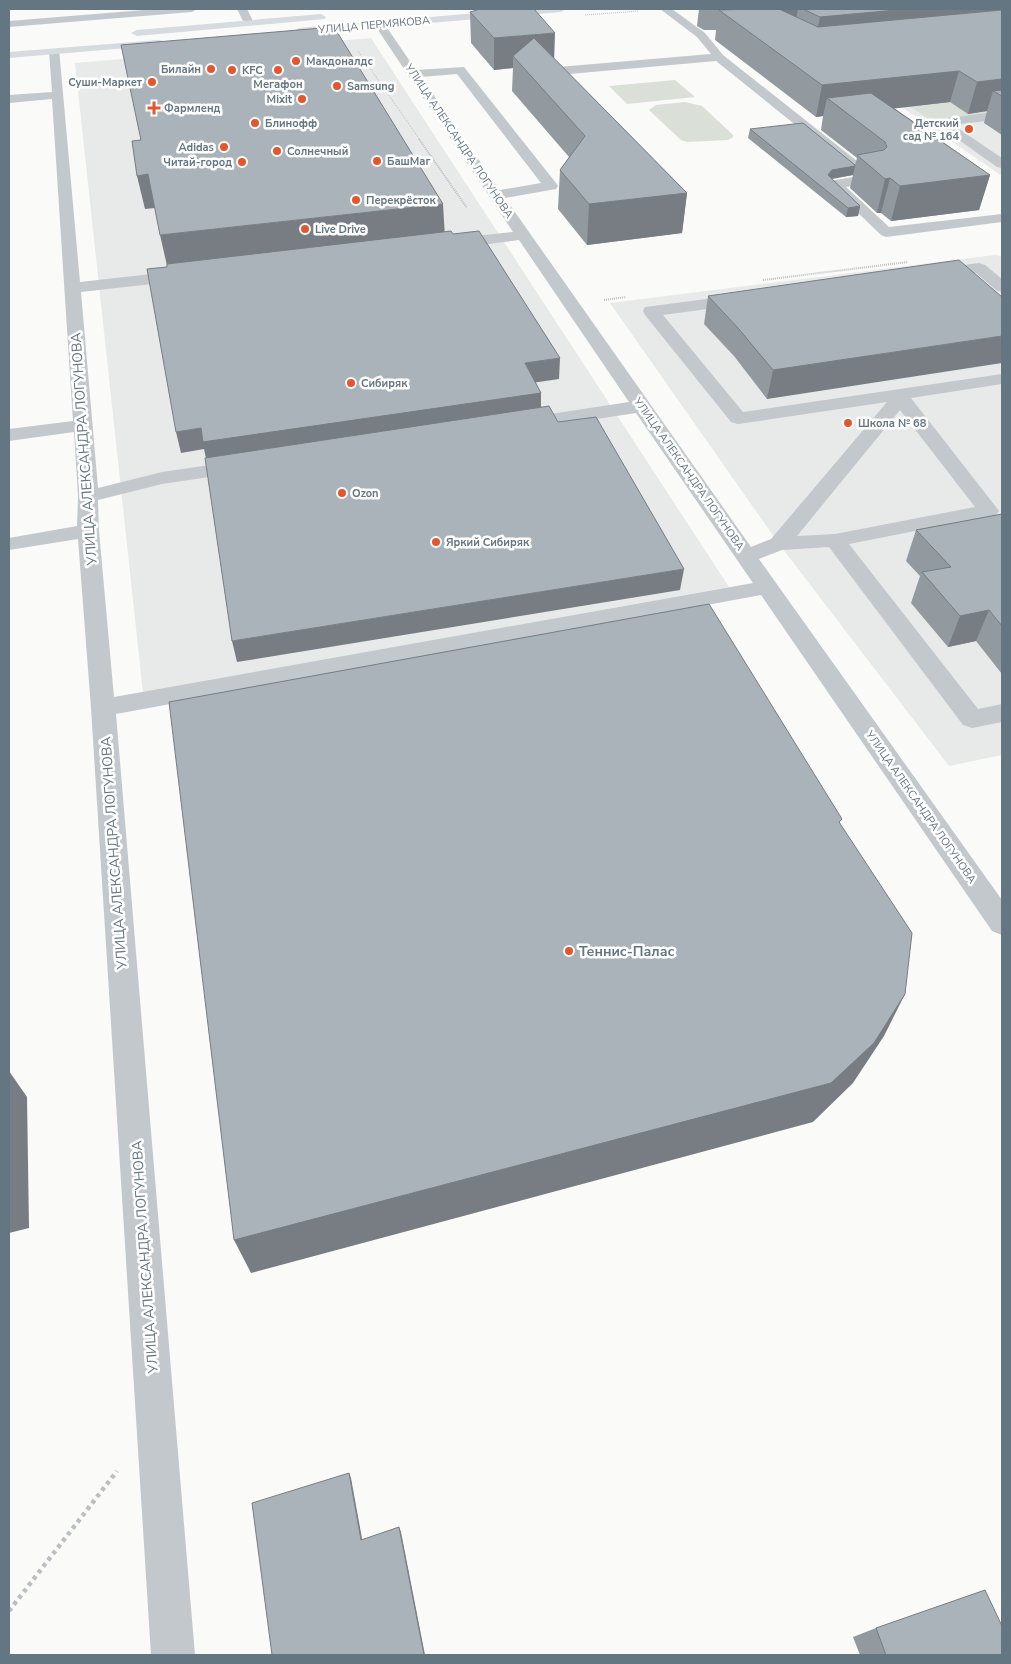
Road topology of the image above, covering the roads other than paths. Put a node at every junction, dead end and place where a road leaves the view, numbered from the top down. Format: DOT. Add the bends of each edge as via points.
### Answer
graph roads {
  1 [pos="192,9"];
  2 [pos="242,9"];
  3 [pos="561,9"];
  4 [pos="665,9"];
  5 [pos="335,16"];
  6 [pos="249,23"];
  7 [pos="9,24"];
  8 [pos="379,24"];
  9 [pos="290,32"];
  10 [pos="124,34"];
  11 [pos="719,34"];
  12 [pos="701,35"];
  13 [pos="172,42"];
  14 [pos="55,51"];
  15 [pos="9,55"];
  16 [pos="719,57"];
  17 [pos="558,72"];
  18 [pos="413,74"];
  19 [pos="58,94"];
  20 [pos="9,99"];
  21 [pos="1002,116"];
  22 [pos="1002,164"];
  23 [pos="495,194"];
  24 [pos="1002,218"];
  25 [pos="518,235"];
  26 [pos="437,245"];
  27 [pos="918,268"];
  28 [pos="198,273"];
  29 [pos="1002,286"];
  30 [pos="73,288"];
  31 [pos="757,289"];
  32 [pos="1002,379"];
  33 [pos="968,384"];
  34 [pos="1002,395"];
  35 [pos="902,396"];
  36 [pos="642,406"];
  37 [pos="82,425"];
  38 [pos="500,428"];
  39 [pos="9,435"];
  40 [pos="259,463"];
  41 [pos="88,496"];
  42 [pos="996,510"];
  43 [pos="88,531"];
  44 [pos="835,540"];
  45 [pos="9,544"];
  46 [pos="779,544"];
  47 [pos="746,556"];
  48 [pos="768,587"];
  49 [pos="103,708"];
  50 [pos="1002,713"];
  51 [pos="1002,923"];
  52 [pos="174,1655"];
  1 -- 7 [label="street"];
  2 -- 6 [label="street"];
  3 -- 8 [label="main road, УЛИЦА ПЕРМЯКОВА"];
  4 -- 12 [label="street"];
  5 -- 6 [label="main road, УЛИЦА ПЕРМЯКОВА"];
  6 -- 10 [label="main road, УЛИЦА ПЕРМЯКОВА"];
  8 -- 9 [label="main road, УЛИЦА ПЕРМЯКОВА"];
  8 -- 18 [label="street, УЛИЦА АЛЕКСАНДРА ЛОГУНОВА"];
  11 -- 12 [label="street"];
  12 -- 16 [label="street"];
  13 -- 14 [label="main road"];
  14 -- 15 [label="main road"];
  14 -- 19 [label="street, УЛИЦА АЛЕКСАНДРА ЛОГУНОВА"];
  16 -- 17 [label="street"];
  16 -- 24 [label="street" via="871,179 836,184 886,232"];
  18 -- 23 [label="street, УЛИЦА АЛЕКСАНДРА ЛОГУНОВА"];
  18 -- 23 [label="street" via="460,70 551,186"];
  19 -- 20 [label="street"];
  19 -- 30 [label="street, УЛИЦА АЛЕКСАНДРА ЛОГУНОВА"];
  21 -- 22 [label="street" via="941,123"];
  23 -- 25 [label="street, УЛИЦА АЛЕКСАНДРА ЛОГУНОВА"];
  25 -- 26 [label="street"];
  25 -- 36 [label="street, УЛИЦА АЛЕКСАНДРА ЛОГУНОВА"];
  27 -- 29 [label="street" via="979,268"];
  28 -- 30 [label="street"];
  30 -- 37 [label="street, УЛИЦА АЛЕКСАНДРА ЛОГУНОВА"];
  31 -- 35 [label="street" via="651,312 738,418"];
  32 -- 33 [label="street"];
  33 -- 34 [label="street"];
  33 -- 35 [label="street"];
  35 -- 42 [label="street"];
  35 -- 46 [label="street"];
  36 -- 38 [label="street"];
  36 -- 47 [label="street, УЛИЦА АЛЕКСАНДРА ЛОГУНОВА"];
  37 -- 39 [label="street"];
  37 -- 41 [label="street, УЛИЦА АЛЕКСАНДРА ЛОГУНОВА"];
  40 -- 41 [label="street" via="162,478"];
  41 -- 43 [label="street, УЛИЦА АЛЕКСАНДРА ЛОГУНОВА"];
  42 -- 44 [label="street"];
  43 -- 45 [label="street"];
  43 -- 49 [label="street, УЛИЦА АЛЕКСАНДРА ЛОГУНОВА"];
  44 -- 46 [label="street"];
  44 -- 50 [label="street" via="972,719"];
  46 -- 47 [label="street"];
  47 -- 48 [label="street, УЛИЦА АЛЕКСАНДРА ЛОГУНОВА"];
  48 -- 49 [label="street"];
  48 -- 51 [label="street, УЛИЦА АЛЕКСАНДРА ЛОГУНОВА"];
  49 -- 52 [label="street, УЛИЦА АЛЕКСАНДРА ЛОГУНОВА"];
}
